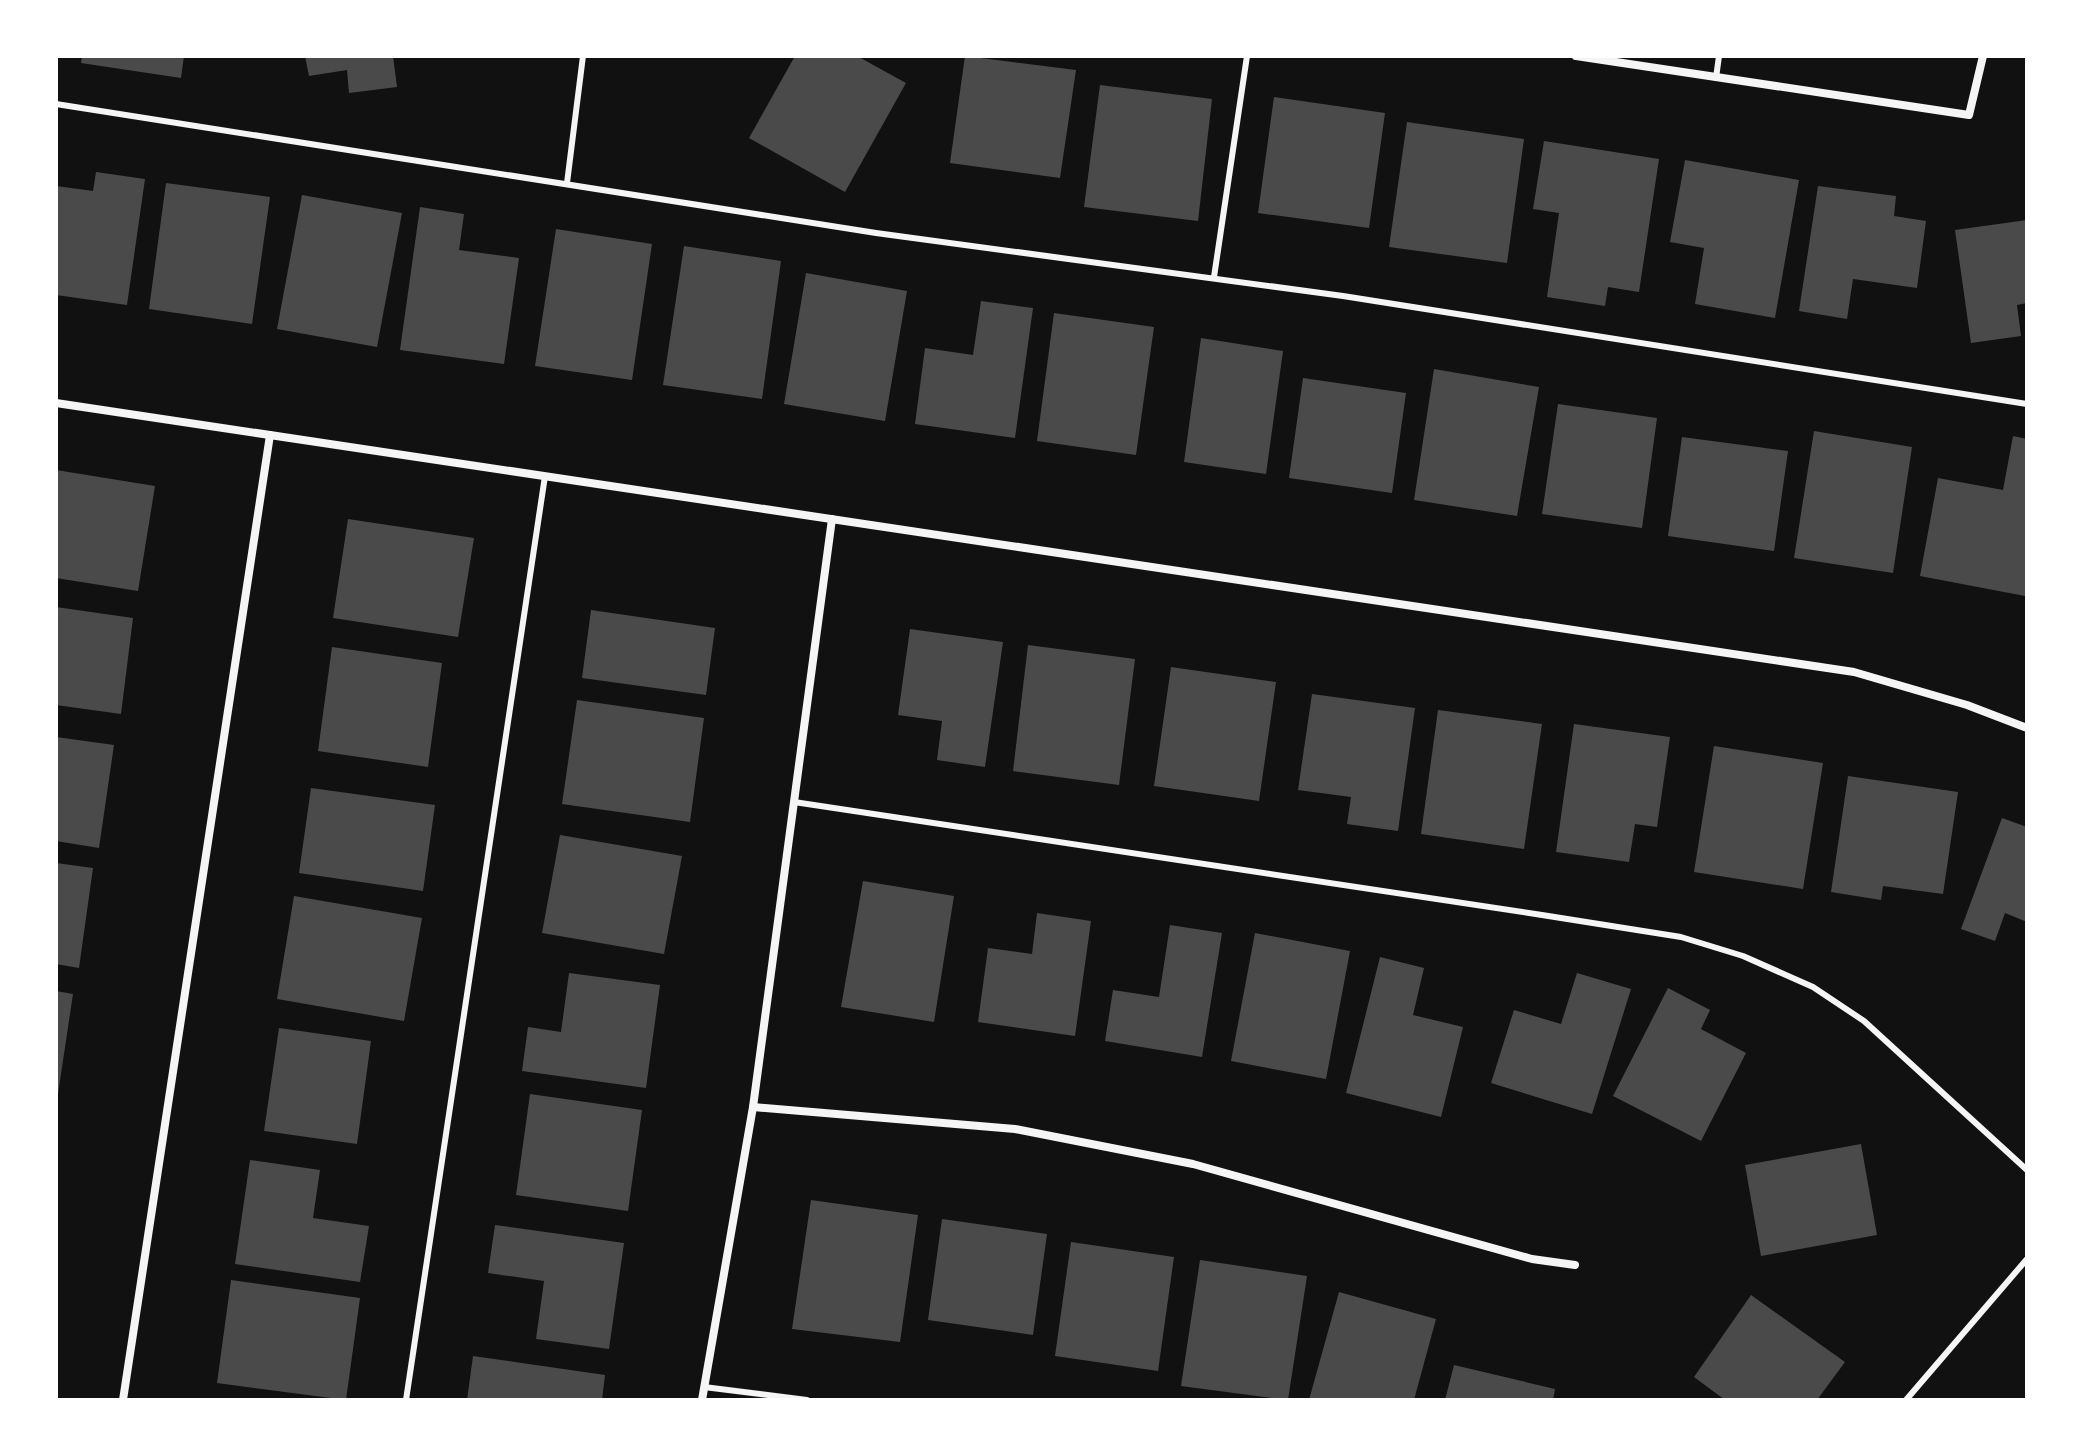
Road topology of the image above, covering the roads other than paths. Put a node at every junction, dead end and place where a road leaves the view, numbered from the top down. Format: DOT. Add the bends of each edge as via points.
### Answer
graph roads {
  1 [pos="583,56"];
  2 [pos="1247,56"];
  3 [pos="1576,56"];
  4 [pos="1719,56"];
  5 [pos="1983,56"];
  6 [pos="1716,78"];
  7 [pos="56,104"];
  8 [pos="567,183"];
  9 [pos="1214,277"];
  10 [pos="56,403"];
  11 [pos="2027,404"];
  12 [pos="270,435"];
  13 [pos="545,476"];
  14 [pos="832,519"];
  15 [pos="2027,728"];
  16 [pos="794,802"];
  17 [pos="753,1107"];
  18 [pos="2027,1170"];
  19 [pos="2027,1259"];
  20 [pos="1575,1265"];
  21 [pos="704,1387"];
  22 [pos="123,1400"];
  23 [pos="406,1400"];
  24 [pos="702,1400"];
  25 [pos="807,1400"];
  26 [pos="1906,1400"];
  1 -- 8 [label="lane"];
  2 -- 9 [label="lane"];
  3 -- 6 [label="street"];
  4 -- 6 [label="lane"];
  5 -- 6 [label="street" via="1969,115"];
  7 -- 8 [label="lane"];
  8 -- 9 [label="lane" via="876,233"];
  9 -- 11 [label="lane"];
  10 -- 12 [label="street"];
  12 -- 13 [label="street"];
  12 -- 22 [label="street"];
  13 -- 14 [label="street"];
  13 -- 23 [label="lane"];
  14 -- 15 [label="street" via="1854,672"];
  14 -- 16 [label="street"];
  16 -- 17 [label="street"];
  16 -- 18 [label="lane" via="1681,937 1743,956 1813,987 1864,1021"];
  17 -- 20 [label="street" via="1015,1129 1193,1164 1532,1259"];
  17 -- 21 [label="street"];
  19 -- 26 [label="lane"];
  21 -- 24 [label="street"];
  21 -- 25 [label="lane"];
}
